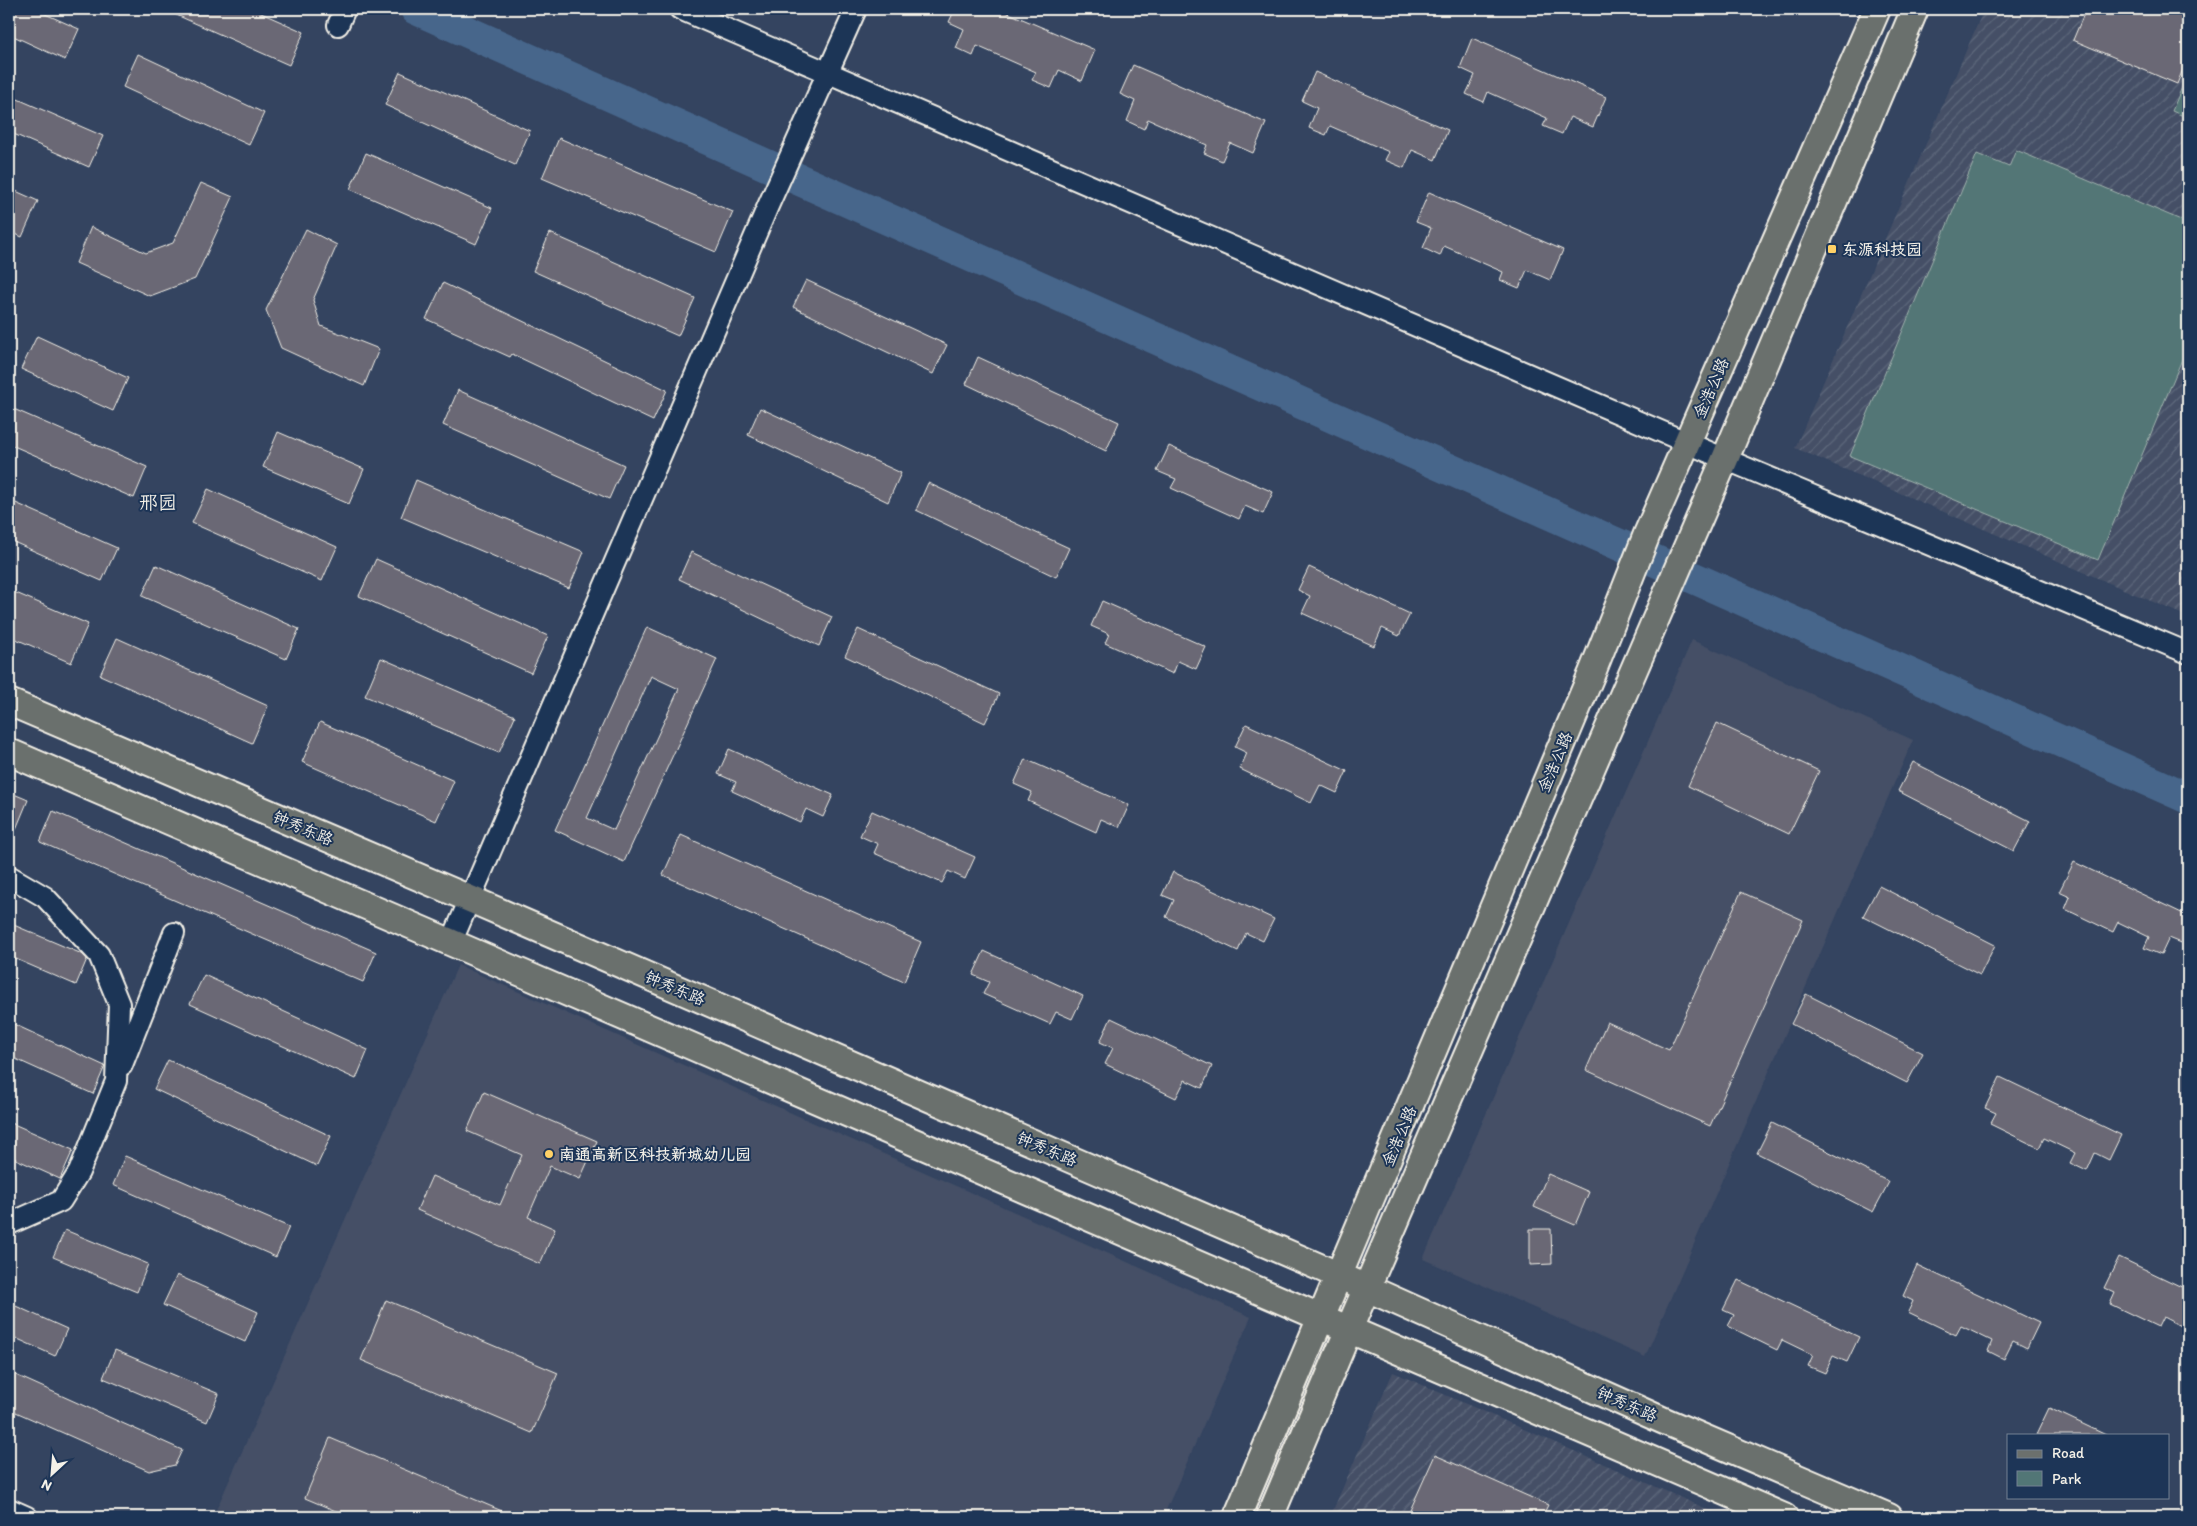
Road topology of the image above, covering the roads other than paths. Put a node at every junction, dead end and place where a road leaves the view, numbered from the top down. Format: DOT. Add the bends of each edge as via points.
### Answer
graph roads {
  1 [pos="680,9"];
  2 [pos="856,9"];
  3 [pos="1877,9"];
  4 [pos="1915,9"];
  5 [pos="829,72"];
  6 [pos="1688,442"];
  7 [pos="1725,458"];
  8 [pos="2188,653"];
  9 [pos="9,702"];
  10 [pos="9,752"];
  11 [pos="9,876"];
  12 [pos="470,899"];
  13 [pos="174,933"];
  14 [pos="451,943"];
  15 [pos="116,1081"];
  16 [pos="9,1224"];
  17 [pos="1340,1276"];
  18 [pos="1367,1287"];
  19 [pos="1323,1318"];
  20 [pos="1349,1329"];
  21 [pos="9,1509"];
  22 [pos="27,1517"];
  23 [pos="1237,1517"];
  24 [pos="1270,1517"];
  25 [pos="1784,1517"];
  26 [pos="1889,1517"];
  1 -- 5 [label="street"];
  2 -- 5 [label="street"];
  3 -- 6 [label="main road, 金浩公路"];
  4 -- 7 [label="main road"];
  5 -- 6 [label="street"];
  5 -- 12 [label="street" via="768,206"];
  6 -- 7 [label="street"];
  6 -- 17 [label="main road, 金浩公路"];
  7 -- 8 [label="street"];
  7 -- 18 [label="main road"];
  9 -- 12 [label="main road, 钟秀东路"];
  10 -- 14 [label="main road"];
  11 -- 15 [label="street" via="45,897 99,955 119,1004"];
  12 -- 14 [label="street"];
  12 -- 17 [label="main road, 钟秀东路"];
  13 -- 15 [label="street"];
  14 -- 19 [label="main road"];
  15 -- 16 [label="street" via="79,1172 61,1201"];
  17 -- 18 [label="main road, 钟秀东路"];
  17 -- 19 [label="main road, 金浩公路"];
  18 -- 20 [label="main road"];
  18 -- 26 [label="main road, 钟秀东路" via="1662,1420"];
  19 -- 20 [label="main road"];
  19 -- 23 [label="main road, 金浩公路"];
  20 -- 24 [label="main road"];
  20 -- 25 [label="main road"];
  21 -- 22 [label="street"];
}
